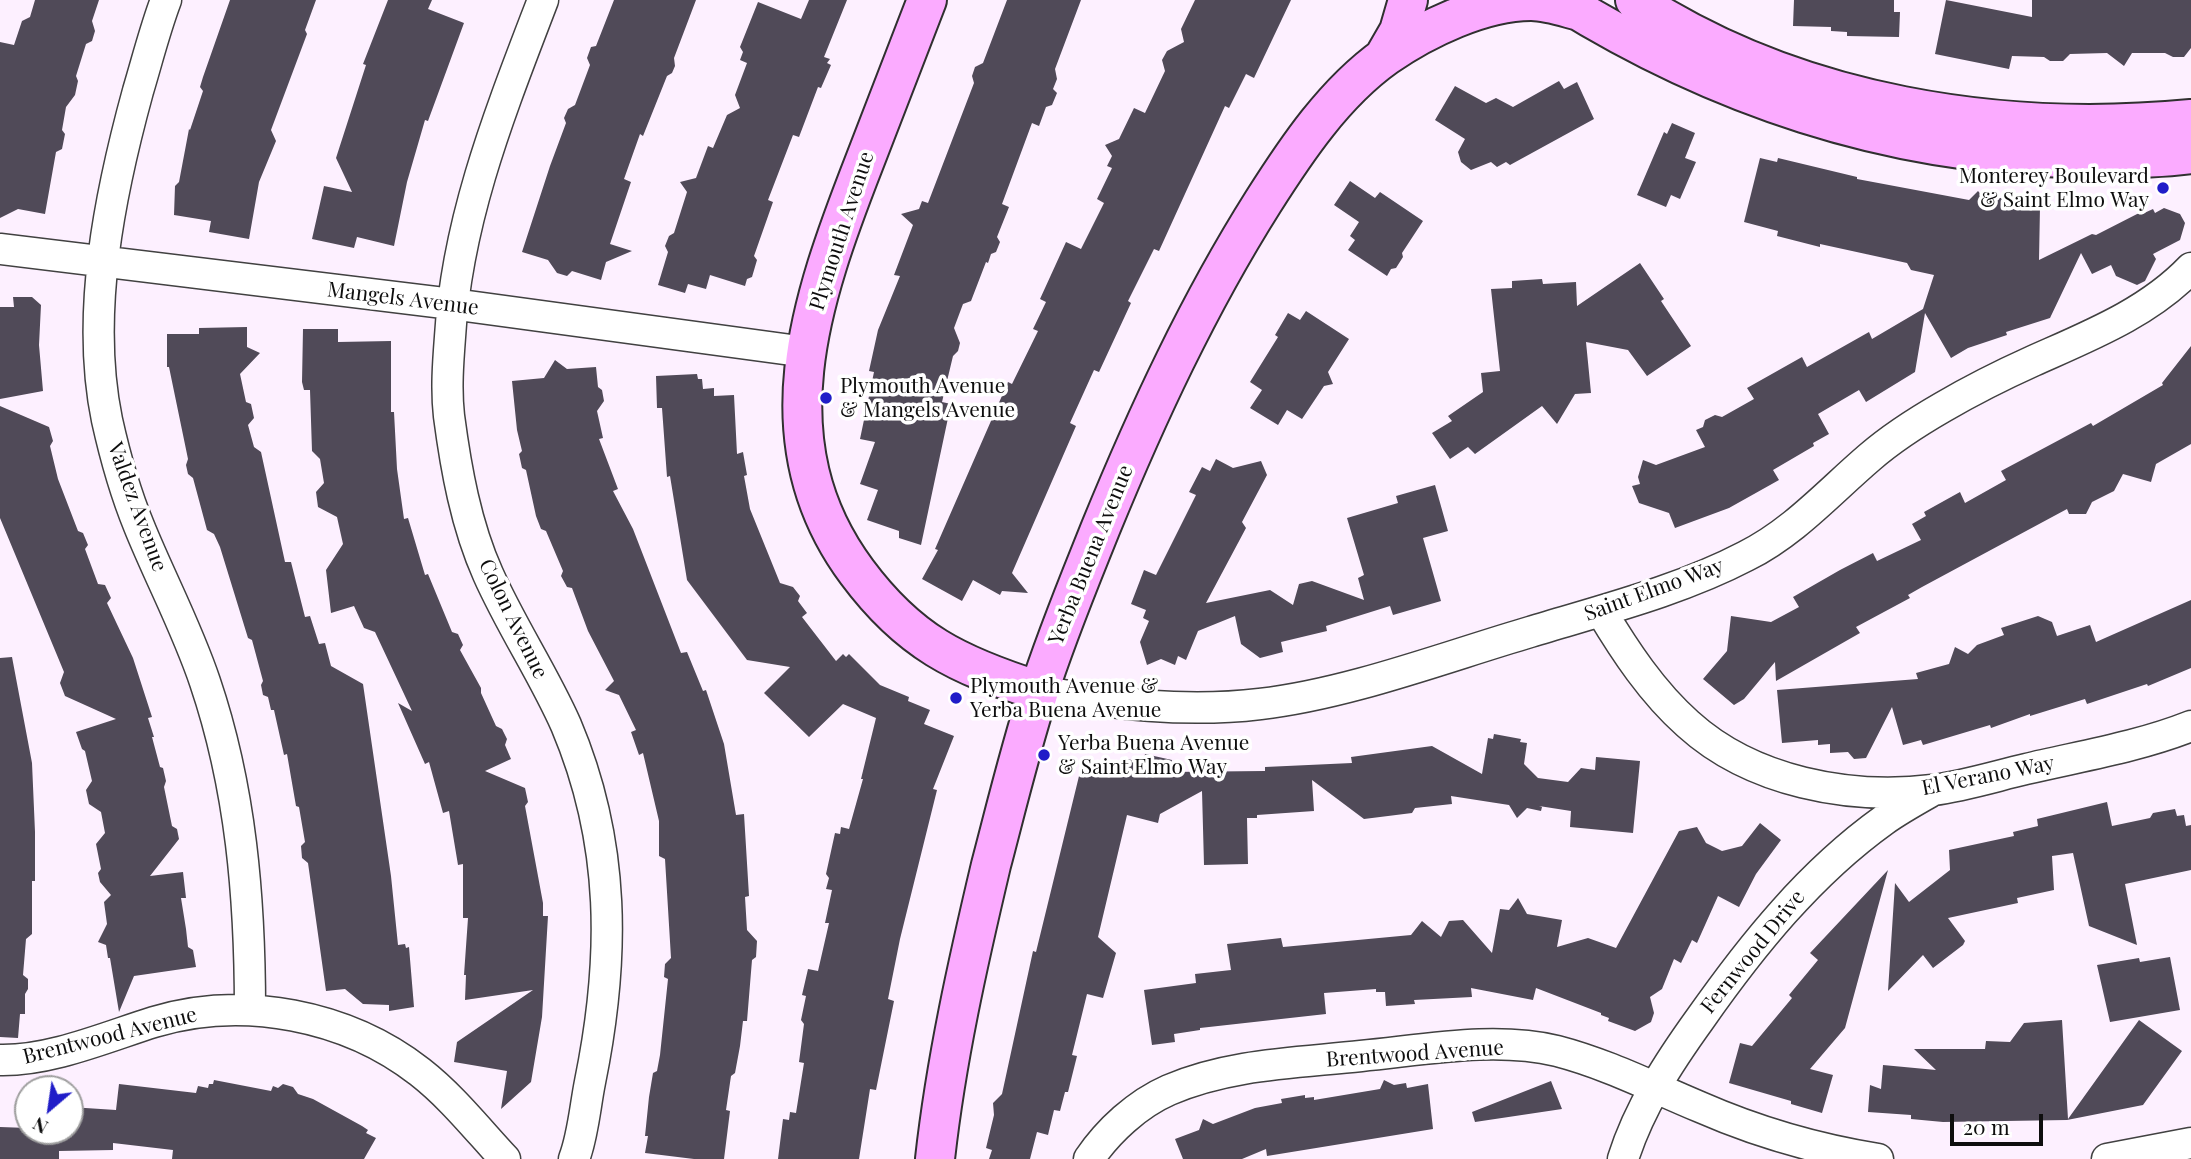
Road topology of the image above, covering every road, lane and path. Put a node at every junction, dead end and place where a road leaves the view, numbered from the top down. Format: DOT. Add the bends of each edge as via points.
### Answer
graph roads {
  1 [pos="166,0"];
  2 [pos="543,0"];
  3 [pos="927,0"];
  4 [pos="1408,0"];
  5 [pos="1636,0"];
  6 [pos="1570,6"];
  7 [pos="1693,15"];
  8 [pos="1384,57"];
  9 [pos="2191,119"];
  10 [pos="2191,154"];
  11 [pos="0,249"];
  12 [pos="104,262"];
  13 [pos="2191,268"];
  14 [pos="452,304"];
  15 [pos="806,352"];
  16 [pos="1601,611"];
  17 [pos="1039,691"];
  18 [pos="2191,726"];
  19 [pos="1935,789"];
  20 [pos="250,1010"];
  21 [pos="0,1060"];
  22 [pos="1655,1087"];
  23 [pos="2191,1143"];
  24 [pos="505,1159"];
  25 [pos="573,1159"];
  26 [pos="935,1159"];
  27 [pos="1089,1159"];
  28 [pos="1623,1159"];
  29 [pos="1878,1159"];
  30 [pos="2107,1159"];
  1 -- 12 [label="street, Valdez Avenue" via="126,135"];
  2 -- 14 [label="street, Colon Avenue" via="470,204"];
  3 -- 15 [label="street, Plymouth Avenue" via="838,229 819,288"];
  4 -- 8 [label="street" via="1399,31"];
  5 -- 7 [label="street"];
  6 -- 8 [label="street" via="1530,1 1483,8"];
  6 -- 10 [label="street" via="1721,84 1823,121 1875,134 1954,149 2041,158"];
  7 -- 9 [label="street" via="1735,53 1882,101 2042,124"];
  8 -- 17 [label="street, Yerba Buena Avenue" via="1301,144 1219,276 1153,406"];
  11 -- 12 [label="street, Mangels Avenue"];
  12 -- 14 [label="street, Mangels Avenue"];
  12 -- 20 [label="street, Valdez Avenue" via="99,315 107,417 119,469 186,630 222,739 243,850"];
  13 -- 16 [label="street, Saint Elmo Way" via="2141,308 2094,335 1972,390 1919,421 1871,456 1789,530 1746,556"];
  14 -- 15 [label="street, Mangels Avenue"];
  14 -- 25 [label="street, Colon Avenue" via="449,413 469,519 487,571 566,726 599,833 605,886 604,1001"];
  15 -- 17 [label="street, Plymouth Avenue" via="804,452 817,502 840,550 873,593 911,631 951,658"];
  16 -- 17 [label="street, Saint Elmo Way" via="1382,676 1261,704 1147,707"];
  16 -- 19 [label="street, El Verano Way" via="1656,690 1689,725 1727,752 1769,773 1814,785 1897,793"];
  17 -- 26 [label="street, Yerba Buena Avenue" via="978,922"];
  18 -- 19 [label="street, El Verano Way" via="2167,736"];
  19 -- 22 [label="street, Fernwood Drive" via="1885,819 1810,882 1710,1004"];
  20 -- 21 [label="street, Brentwood Avenue" via="156,1021 60,1051"];
  20 -- 24 [label="street, Brentwood Avenue" via="298,1016 379,1045 453,1101"];
  22 -- 27 [label="street, Brentwood Avenue" via="1602,1064 1553,1051 1506,1046 1456,1046 1256,1067 1210,1075 1166,1091 1128,1116"];
  22 -- 28 [label="street, Fernwood Drive"];
  22 -- 29 [label="street, Brentwood Avenue" via="1752,1128"];
  23 -- 30 [label="street"];
}
